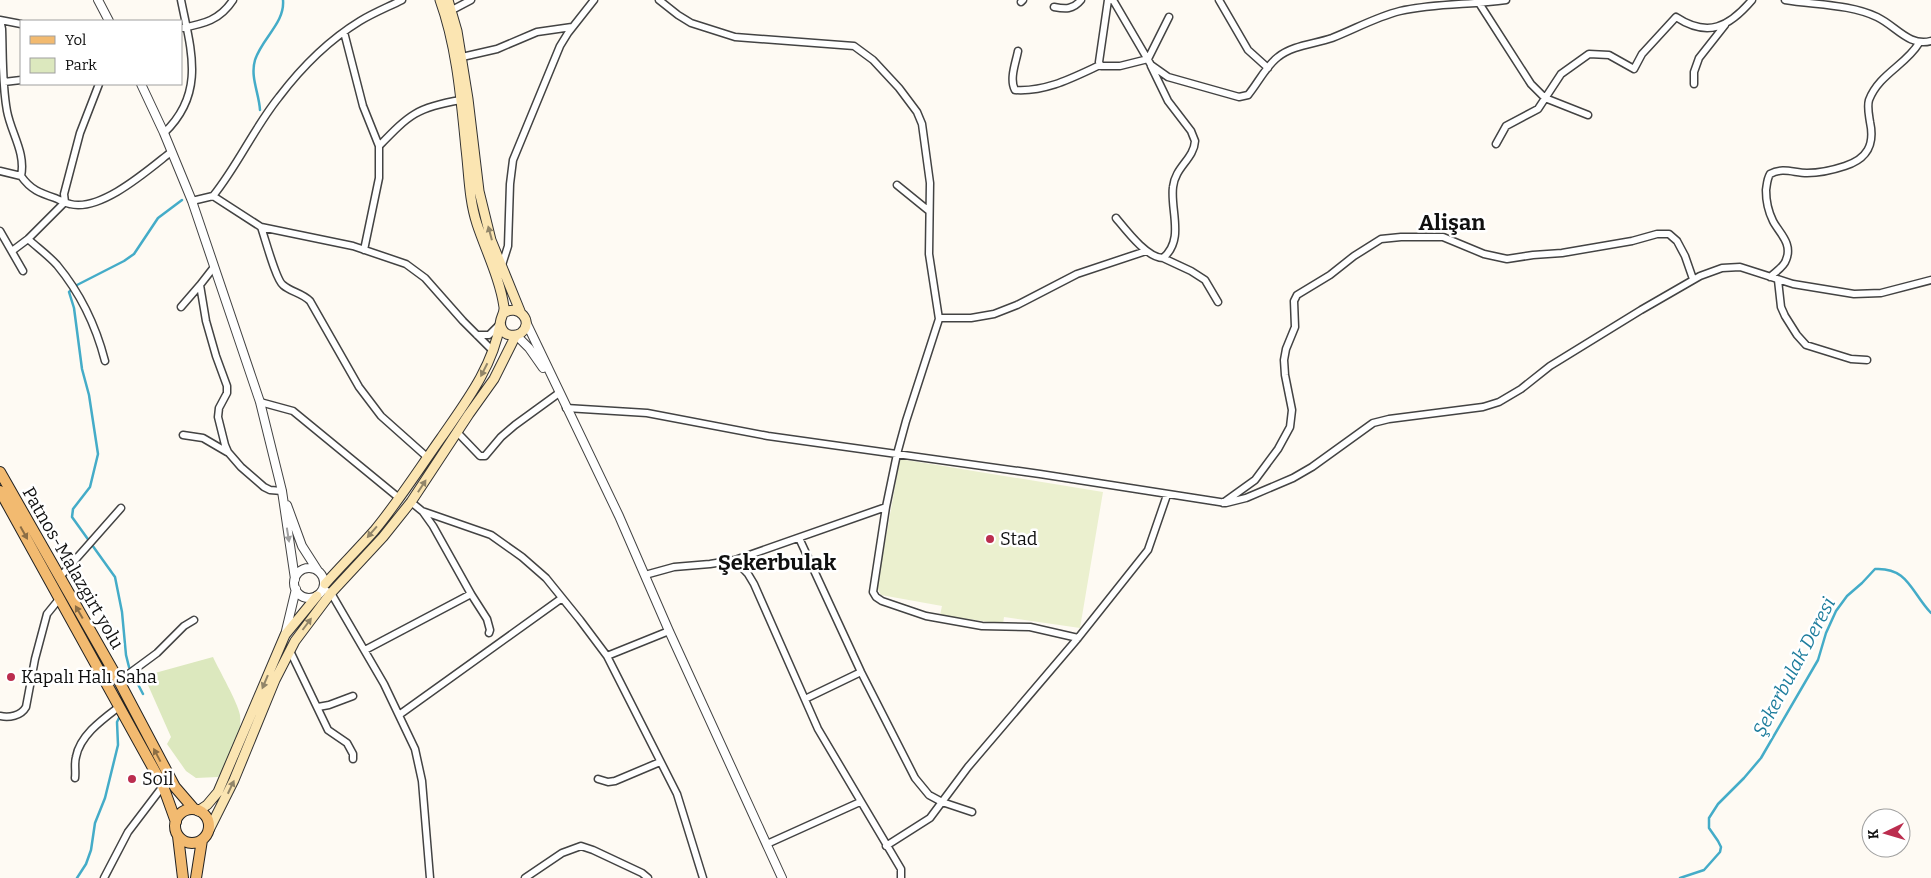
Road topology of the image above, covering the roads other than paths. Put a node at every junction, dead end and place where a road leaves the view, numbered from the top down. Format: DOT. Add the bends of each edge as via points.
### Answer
graph roads {
  1 [pos="181,0"];
  2 [pos="233,0"];
  3 [pos="402,0"];
  4 [pos="440,0"];
  5 [pos="448,0"];
  6 [pos="470,0"];
  7 [pos="594,0"];
  8 [pos="659,0"];
  9 [pos="1081,0"];
  10 [pos="1108,0"];
  11 [pos="1113,0"];
  12 [pos="1219,0"];
  13 [pos="1506,0"];
  14 [pos="1752,0"];
  15 [pos="1785,0"];
  16 [pos="99,1"];
  17 [pos="1479,3"];
  18 [pos="1054,7"];
  19 [pos="452,10"];
  20 [pos="1169,17"];
  21 [pos="0,20"];
  22 [pos="109,20"];
  23 [pos="20,24"];
  24 [pos="1725,24"];
  25 [pos="572,27"];
  26 [pos="184,28"];
  27 [pos="344,32"];
  28 [pos="1931,41"];
  29 [pos="1920,43"];
  30 [pos="1018,51"];
  31 [pos="462,57"];
  32 [pos="1149,62"];
  33 [pos="1100,65"];
  34 [pos="1268,68"];
  35 [pos="1,74"];
  36 [pos="20,80"];
  37 [pos="4,82"];
  38 [pos="1694,84"];
  39 [pos="99,85"];
  40 [pos="141,85"];
  41 [pos="1545,98"];
  42 [pos="462,100"];
  43 [pos="1588,115"];
  44 [pos="164,133"];
  45 [pos="1496,144"];
  46 [pos="379,146"];
  47 [pos="171,152"];
  48 [pos="0,170"];
  49 [pos="22,176"];
  50 [pos="897,185"];
  51 [pos="213,196"];
  52 [pos="192,201"];
  53 [pos="65,202"];
  54 [pos="929,211"];
  55 [pos="1116,218"];
  56 [pos="261,227"];
  57 [pos="0,231"];
  58 [pos="28,240"];
  59 [pos="364,250"];
  60 [pos="12,251"];
  61 [pos="1146,251"];
  62 [pos="1163,258"];
  63 [pos="502,265"];
  64 [pos="214,267"];
  65 [pos="23,271"];
  66 [pos="1770,277"];
  67 [pos="1693,280"];
  68 [pos="1778,280"];
  69 [pos="1931,280"];
  70 [pos="200,285"];
  71 [pos="1218,302"];
  72 [pos="180,307"];
  73 [pos="520,311"];
  74 [pos="504,313"];
  75 [pos="939,318"];
  76 [pos="526,322"];
  77 [pos="500,324"];
  78 [pos="477,335"];
  79 [pos="516,335"];
  80 [pos="493,351"];
  81 [pos="1867,360"];
  82 [pos="105,361"];
  83 [pos="554,384"];
  84 [pos="558,392"];
  85 [pos="260,402"];
  86 [pos="566,408"];
  87 [pos="457,432"];
  88 [pos="182,435"];
  89 [pos="228,452"];
  90 [pos="897,454"];
  91 [pos="428,457"];
  92 [pos="0,472"];
  93 [pos="0,491"];
  94 [pos="282,491"];
  95 [pos="1167,495"];
  96 [pos="399,498"];
  97 [pos="411,502"];
  98 [pos="1222,503"];
  99 [pos="886,507"];
  100 [pos="121,508"];
  101 [pos="422,511"];
  102 [pos="799,538"];
  103 [pos="735,560"];
  104 [pos="318,571"];
  105 [pos="645,575"];
  106 [pos="60,578"];
  107 [pos="295,579"];
  108 [pos="326,588"];
  109 [pos="296,589"];
  110 [pos="471,594"];
  111 [pos="317,596"];
  112 [pos="60,598"];
  113 [pos="562,598"];
  114 [pos="194,620"];
  115 [pos="669,631"];
  116 [pos="489,633"];
  117 [pos="284,635"];
  118 [pos="1078,638"];
  119 [pos="290,650"];
  120 [pos="365,650"];
  121 [pos="607,656"];
  122 [pos="861,672"];
  123 [pos="119,681"];
  124 [pos="353,696"];
  125 [pos="805,699"];
  126 [pos="120,706"];
  127 [pos="318,707"];
  128 [pos="399,715"];
  129 [pos="0,716"];
  130 [pos="353,759"];
  131 [pos="660,762"];
  132 [pos="75,778"];
  133 [pos="598,779"];
  134 [pos="163,786"];
  135 [pos="860,802"];
  136 [pos="942,802"];
  137 [pos="196,810"];
  138 [pos="972,812"];
  139 [pos="176,822"];
  140 [pos="209,830"];
  141 [pos="178,836"];
  142 [pos="202,840"];
  143 [pos="767,844"];
  144 [pos="886,846"];
  145 [pos="104,878"];
  146 [pos="183,878"];
  147 [pos="196,878"];
  148 [pos="430,878"];
  149 [pos="525,878"];
  150 [pos="648,878"];
  151 [pos="703,878"];
  152 [pos="782,878"];
  153 [pos="902,878"];
  1 -- 26 [label="street"];
  2 -- 26 [label="street" via="219,16"];
  3 -- 27 [label="street"];
  4 -- 42 [label="main road" via="451,36"];
  5 -- 19 [label="main road"];
  6 -- 19 [label="street"];
  7 -- 25 [label="street"];
  8 -- 54 [label="street" via="691,23 735,37 854,46 864,52 899,88 919,118 930,182"];
  9 -- 18 [label="street" via="1071,8"];
  10 -- 33 [label="street"];
  11 -- 32 [label="street"];
  12 -- 34 [label="street" via="1248,50"];
  13 -- 17 [label="street"];
  14 -- 24 [label="street"];
  15 -- 29 [label="street" via="1866,13"];
  16 -- 22 [label="street"];
  17 -- 34 [label="street" via="1442,4 1388,14 1332,38 1287,51"];
  17 -- 41 [label="street" via="1519,68"];
  19 -- 31 [label="main road"];
  20 -- 32 [label="street"];
  21 -- 23 [label="street"];
  21 -- 35 [label="street" via="3,43"];
  24 -- 38 [label="street" via="1699,58"];
  24 -- 41 [label="street" via="1696,28 1676,17 1642,54 1634,69 1609,55 1589,54 1561,74"];
  25 -- 31 [label="street" via="537,32 497,49"];
  25 -- 63 [label="street" via="557,52 516,150 511,172 508,246"];
  26 -- 44 [label="street" via="192,58 193,79 182,111"];
  27 -- 46 [label="street" via="363,106"];
  27 -- 51 [label="street" via="278,97"];
  28 -- 29 [label="street"];
  29 -- 66 [label="street" via="1884,77 1870,98 1871,143 1859,161 1814,172 1781,170 1768,178 1769,213 1784,236 1788,250 1784,264"];
  30 -- 33 [label="street" via="1013,78 1015,90 1034,90 1060,84"];
  63 -- 31 [label="main road, one-way" via="491,240 479,191"];
  32 -- 33 [label="street"];
  32 -- 34 [label="street" via="1168,77 1239,97 1248,95"];
  32 -- 62 [label="street" via="1168,101 1195,141 1190,156 1175,178 1174,237 1171,249"];
  35 -- 37 [label="street"];
  36 -- 37 [label="street"];
  37 -- 49 [label="street" via="7,113 22,162"];
  39 -- 53 [label="street" via="80,133 64,194"];
  40 -- 44 [label="street"];
  41 -- 43 [label="street"];
  41 -- 45 [label="street" via="1538,109 1506,126"];
  42 -- 46 [label="street" via="416,113"];
  42 -- 74 [label="main road" via="476,221 502,295"];
  44 -- 47 [label="street"];
  46 -- 59 [label="street" via="379,178"];
  47 -- 52 [label="street"];
  47 -- 53 [label="street" via="105,198 79,204"];
  48 -- 49 [label="street"];
  49 -- 53 [label="street" via="35,191"];
  50 -- 54 [label="street"];
  51 -- 52 [label="street"];
  51 -- 56 [label="street"];
  52 -- 64 [label="street"];
  53 -- 58 [label="street"];
  54 -- 75 [label="street" via="929,254"];
  55 -- 61 [label="street"];
  56 -- 59 [label="street"];
  56 -- 91 [label="street" via="280,283 310,301 359,387 381,416"];
  57 -- 60 [label="street"];
  58 -- 60 [label="street"];
  58 -- 82 [label="street" via="56,265 76,292 91,316"];
  59 -- 78 [label="street" via="406,264 425,278"];
  60 -- 65 [label="street"];
  61 -- 62 [label="street"];
  61 -- 75 [label="street" via="1077,274 994,314"];
  62 -- 71 [label="street" via="1205,280"];
  63 -- 73 [label="main road"];
  64 -- 70 [label="street"];
  64 -- 85 [label="street"];
  66 -- 67 [label="street" via="1732,267"];
  66 -- 68 [label="street"];
  67 -- 98 [label="street" via="1560,359 1499,402 1373,423 1293,478 1234,503"];
  67 -- 98 [label="street" via="1681,248 1669,234 1507,259 1484,254 1443,237 1381,239 1297,295 1294,301 1295,327 1284,360 1292,410 1290,427 1255,480"];
  68 -- 69 [label="street" via="1871,294"];
  68 -- 81 [label="street" via="1781,307 1806,345 1851,359"];
  70 -- 72 [label="street"];
  70 -- 89 [label="street" via="206,321 227,386 218,417"];
  73 -- 74 [label="main road" via="512,309"];
  73 -- 76 [label="main road"];
  74 -- 77 [label="main road"];
  75 -- 90 [label="street"];
  76 -- 79 [label="main road"];
  76 -- 83 [label="street"];
  77 -- 78 [label="street" via="489,335"];
  77 -- 79 [label="main road" via="504,332"];
  77 -- 80 [label="main road"];
  78 -- 80 [label="street"];
  79 -- 83 [label="street"];
  79 -- 87 [label="main road" via="494,379"];
  80 -- 91 [label="main road, one-way" via="476,386"];
  83 -- 84 [label="street"];
  84 -- 86 [label="street"];
  84 -- 87 [label="street" via="501,437 485,456 480,456"];
  85 -- 94 [label="street"];
  85 -- 96 [label="street" via="293,411"];
  86 -- 90 [label="street" via="647,413 768,436"];
  86 -- 105 [label="street"];
  97 -- 87 [label="main road, one-way"];
  88 -- 89 [label="street" via="203,438"];
  89 -- 94 [label="street" via="264,487"];
  90 -- 95 [label="street"];
  90 -- 99 [label="street"];
  91 -- 96 [label="main road"];
  92 -- 106 [label="main road, Patnos-Malazgirt yolu"];
  93 -- 112 [label="main road, one-way"];
  94 -- 104 [label="street" via="302,546"];
  94 -- 107 [label="street, one-way"];
  95 -- 98 [label="street"];
  95 -- 118 [label="street" via="1148,550"];
  96 -- 108 [label="main road, one-way"];
  97 -- 101 [label="street"];
  97 -- 108 [label="main road" via="383,537"];
  99 -- 102 [label="street"];
  99 -- 118 [label="street" via="873,585 876,597 926,616 982,626 1030,627"];
  100 -- 106 [label="street"];
  101 -- 110 [label="street"];
  101 -- 113 [label="street" via="491,536 522,557 546,578"];
  102 -- 103 [label="street"];
  102 -- 122 [label="street"];
  103 -- 105 [label="street" via="674,566"];
  103 -- 125 [label="street" via="754,584"];
  104 -- 107 [label="street" via="304,569"];
  104 -- 108 [label="street"];
  105 -- 115 [label="street"];
  123 -- 106 [label="main road, Patnos-Malazgirt yolu, one-way"];
  107 -- 109 [label="street"];
  108 -- 111 [label="street"];
  119 -- 108 [label="main road, one-way"];
  108 -- 120 [label="street"];
  109 -- 111 [label="street" via="302,596"];
  109 -- 117 [label="street"];
  110 -- 116 [label="street" via="487,619"];
  110 -- 120 [label="street"];
  111 -- 117 [label="main road"];
  112 -- 126 [label="main road"];
  112 -- 129 [label="street" via="47,614 26,707 21,713"];
  113 -- 121 [label="street"];
  113 -- 128 [label="street"];
  114 -- 123 [label="street" via="157,654"];
  115 -- 121 [label="street"];
  115 -- 143 [label="street"];
  117 -- 137 [label="main road, one-way" via="218,792 207,805"];
  118 -- 136 [label="street"];
  119 -- 127 [label="street"];
  140 -- 119 [label="main road, one-way"];
  120 -- 128 [label="street"];
  121 -- 131 [label="street"];
  122 -- 125 [label="street"];
  122 -- 136 [label="street" via="915,778 929,795"];
  137 -- 123 [label="main road, Patnos-Malazgirt yolu, one-way" via="175,787"];
  124 -- 127 [label="street"];
  125 -- 135 [label="street" via="818,729"];
  126 -- 132 [label="street" via="96,725 83,741 75,759"];
  126 -- 134 [label="main road"];
  127 -- 130 [label="street" via="328,730 346,743"];
  128 -- 148 [label="street" via="415,749 422,781"];
  131 -- 133 [label="street" via="615,781"];
  131 -- 151 [label="street" via="677,794"];
  134 -- 139 [label="main road"];
  134 -- 145 [label="street" via="128,832"];
  135 -- 143 [label="street"];
  135 -- 144 [label="street"];
  136 -- 138 [label="street"];
  136 -- 144 [label="street" via="930,818"];
  137 -- 139 [label="main road" via="181,814"];
  137 -- 140 [label="main road" via="206,816"];
  139 -- 141 [label="main road"];
  140 -- 142 [label="main road"];
  141 -- 142 [label="main road" via="192,843"];
  141 -- 146 [label="main road"];
  142 -- 147 [label="main road"];
  143 -- 152 [label="street"];
  144 -- 153 [label="street"];
  149 -- 150 [label="street" via="562,853 581,846"];
}
